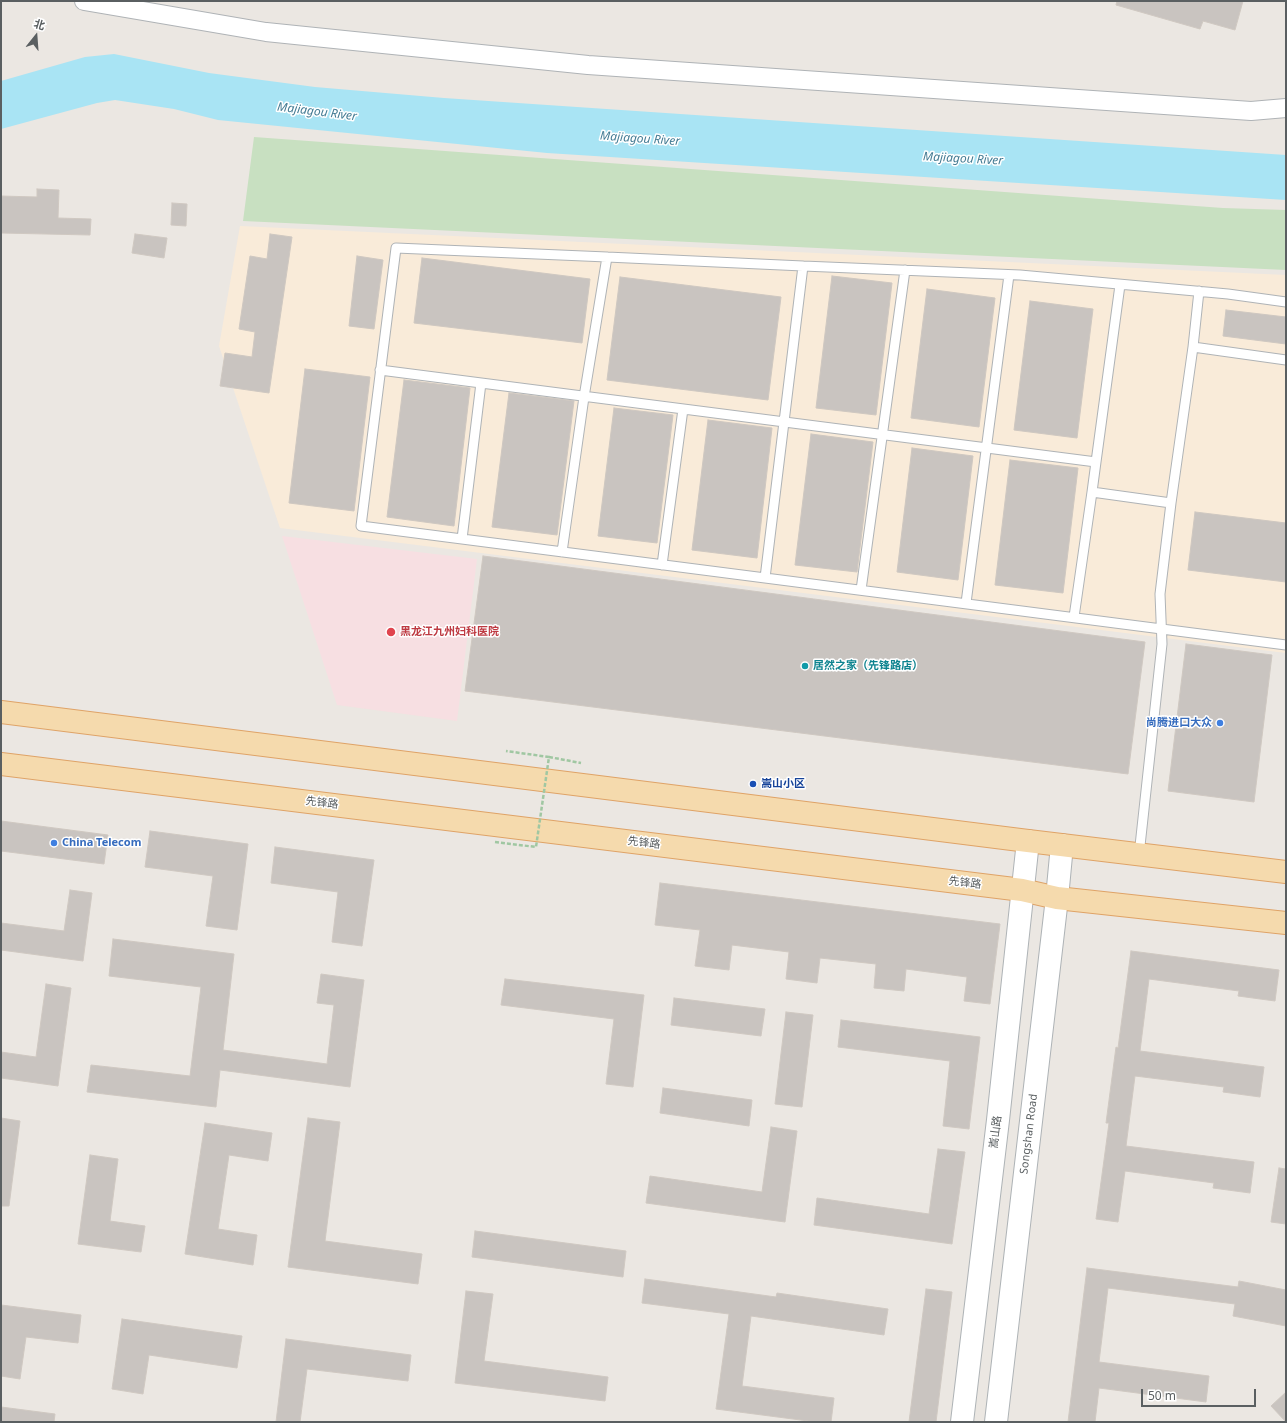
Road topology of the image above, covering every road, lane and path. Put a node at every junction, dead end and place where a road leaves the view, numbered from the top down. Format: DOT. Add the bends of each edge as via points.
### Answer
graph roads {
  1 [pos="84,1"];
  2 [pos="1286,108"];
  3 [pos="607,258"];
  4 [pos="803,266"];
  5 [pos="905,270"];
  6 [pos="1009,275"];
  7 [pos="1120,284"];
  8 [pos="1199,292"];
  9 [pos="1286,302"];
  10 [pos="1193,347"];
  11 [pos="1286,360"];
  12 [pos="380,370"];
  13 [pos="481,383"];
  14 [pos="584,397"];
  15 [pos="683,409"];
  16 [pos="784,422"];
  17 [pos="882,435"];
  18 [pos="987,448"];
  19 [pos="1096,462"];
  20 [pos="1092,492"];
  21 [pos="1171,504"];
  22 [pos="462,539"];
  23 [pos="562,552"];
  24 [pos="662,564"];
  25 [pos="765,578"];
  26 [pos="861,590"];
  27 [pos="966,603"];
  28 [pos="1074,617"];
  29 [pos="1161,629"];
  30 [pos="1286,644"];
  31 [pos="1,712"];
  32 [pos="506,751"];
  33 [pos="549,757"];
  34 [pos="581,763"];
  35 [pos="1,764"];
  36 [pos="1028,841"];
  37 [pos="495,842"];
  38 [pos="1062,846"];
  39 [pos="1139,855"];
  40 [pos="1286,872"];
  41 [pos="1022,890"];
  42 [pos="1057,898"];
  43 [pos="1286,923"];
  44 [pos="962,1422"];
  45 [pos="996,1422"];
  1 -- 2 [label="street" via="266,32 588,65 1251,111"];
  3 -- 4 [label="lane"];
  3 -- 12 [label="lane" via="396,248"];
  3 -- 14 [label="lane"];
  4 -- 5 [label="lane"];
  4 -- 16 [label="lane"];
  5 -- 6 [label="lane"];
  5 -- 17 [label="lane"];
  6 -- 7 [label="lane"];
  6 -- 18 [label="lane"];
  7 -- 8 [label="lane"];
  7 -- 19 [label="lane"];
  8 -- 9 [label="lane"];
  8 -- 10 [label="lane"];
  10 -- 11 [label="lane"];
  10 -- 21 [label="lane"];
  12 -- 13 [label="lane"];
  12 -- 22 [label="lane" via="361,526"];
  13 -- 14 [label="lane"];
  13 -- 22 [label="lane"];
  14 -- 15 [label="lane"];
  14 -- 23 [label="lane"];
  15 -- 16 [label="lane"];
  15 -- 24 [label="lane"];
  16 -- 17 [label="lane"];
  16 -- 25 [label="lane"];
  17 -- 18 [label="lane"];
  17 -- 26 [label="lane"];
  18 -- 19 [label="lane"];
  18 -- 27 [label="lane"];
  19 -- 20 [label="lane"];
  20 -- 21 [label="lane"];
  20 -- 28 [label="lane"];
  21 -- 29 [label="lane" via="1160,594"];
  22 -- 23 [label="lane"];
  23 -- 24 [label="lane"];
  24 -- 25 [label="lane"];
  25 -- 26 [label="lane"];
  26 -- 27 [label="lane"];
  27 -- 28 [label="lane"];
  28 -- 29 [label="lane"];
  29 -- 30 [label="lane"];
  29 -- 39 [label="lane" via="1162,644"];
  31 -- 36 [label="main road"];
  32 -- 33 [label="path, bridge"];
  33 -- 34 [label="path"];
  33 -- 37 [label="path, bridge" via="536,847"];
  35 -- 41 [label="main road, 先锋路"];
  36 -- 38 [label="main road"];
  36 -- 41 [label="main road, 嵩山路"];
  38 -- 39 [label="main road"];
  38 -- 42 [label="main road, Songshan Road"];
  39 -- 40 [label="main road"];
  41 -- 42 [label="main road, 先锋路"];
  41 -- 44 [label="main road, 嵩山路"];
  42 -- 43 [label="main road, 先锋路"];
  42 -- 45 [label="main road, Songshan Road"];
}
